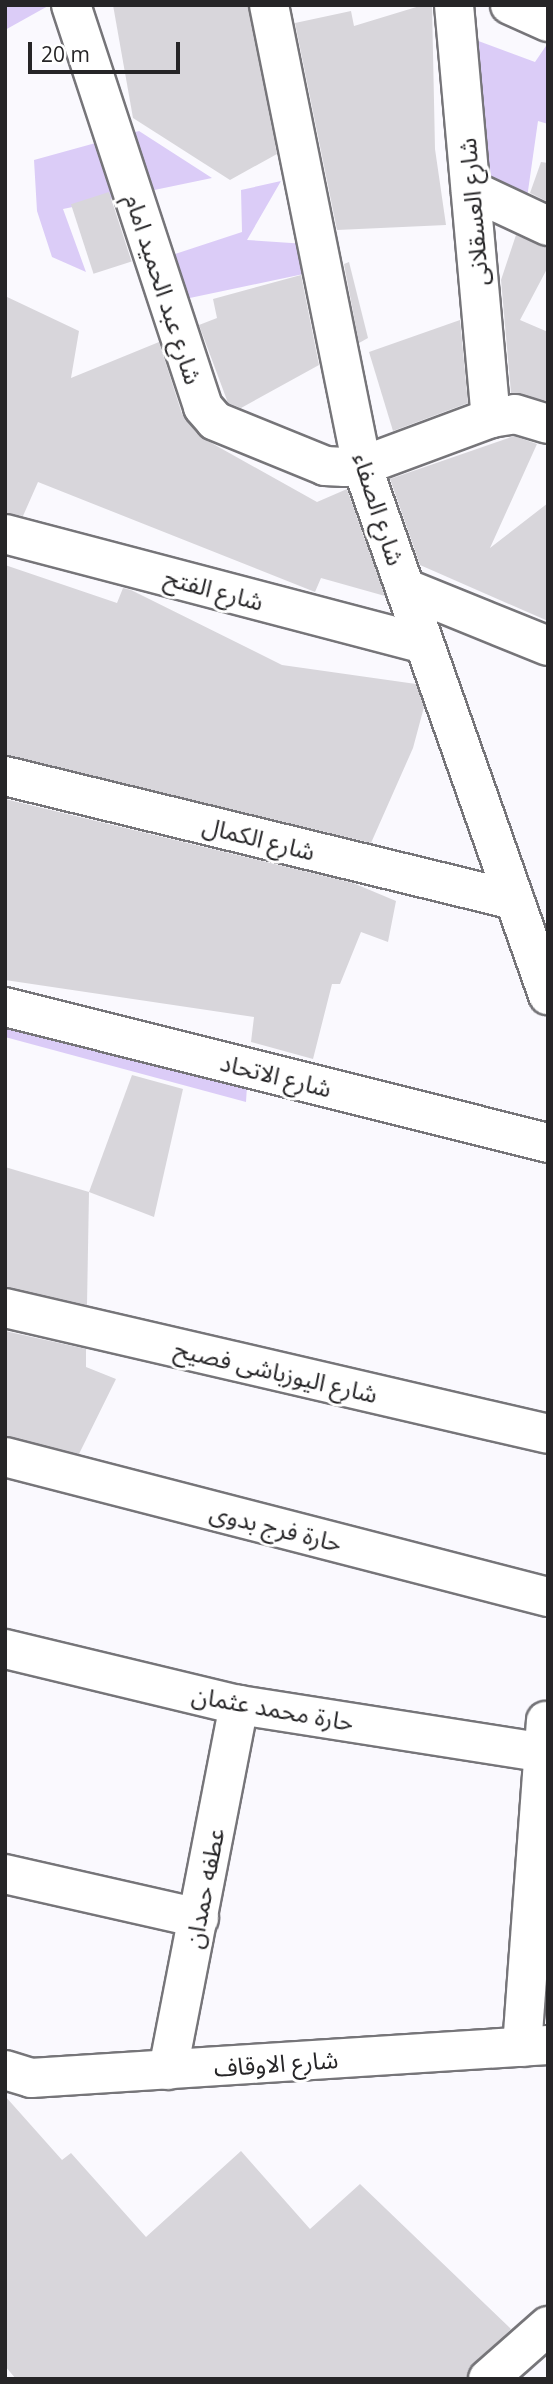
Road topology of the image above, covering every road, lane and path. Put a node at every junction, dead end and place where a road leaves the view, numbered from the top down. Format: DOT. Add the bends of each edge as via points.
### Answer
graph roads {
  1 [pos="71,5"];
  2 [pos="270,5"];
  3 [pos="454,5"];
  4 [pos="510,5"];
  5 [pos="548,22"];
  6 [pos="471,190"];
  7 [pos="548,226"];
  8 [pos="491,418"];
  9 [pos="548,424"];
  10 [pos="362,466"];
  11 [pos="5,534"];
  12 [pos="405,588"];
  13 [pos="423,643"];
  14 [pos="548,646"];
  15 [pos="5,776"];
  16 [pos="514,900"];
  17 [pos="546,985"];
  18 [pos="5,1007"];
  19 [pos="548,1143"];
  20 [pos="5,1308"];
  21 [pos="548,1434"];
  22 [pos="5,1457"];
  23 [pos="548,1597"];
  24 [pos="5,1650"];
  25 [pos="239,1706"];
  26 [pos="5,1874"];
  27 [pos="199,1918"];
  28 [pos="535,2046"];
  29 [pos="5,2070"];
  30 [pos="168,2070"];
  31 [pos="548,2326"];
  32 [pos="488,2379"];
  1 -- 10 [label="street, شارع عبد الحميد امام" via="203,407 235,433 325,466"];
  2 -- 10 [label="street, شارع الصفاء"];
  3 -- 6 [label="street, شارع العسقلانى"];
  4 -- 5 [label="street"];
  6 -- 7 [label="street"];
  6 -- 8 [label="street, شارع العسقلانى"];
  8 -- 9 [label="street" via="515,414"];
  8 -- 10 [label="street"];
  10 -- 12 [label="street, شارع الصفاء"];
  11 -- 13 [label="street, شارع الفتح"];
  12 -- 13 [label="street, شارع الصفاء"];
  12 -- 14 [label="street"];
  13 -- 16 [label="street, شارع الصفاء"];
  15 -- 16 [label="street, شارع الكمال"];
  16 -- 17 [label="street, شارع الصفاء"];
  18 -- 19 [label="street, شارع الاتحاد"];
  20 -- 21 [label="street, شارع اليوزباشى فصيح"];
  22 -- 23 [label="street, حارة فرج بدوى"];
  24 -- 25 [label="street, حارة محمد عثمان"];
  25 -- 27 [label="street, عطفه حمدان"];
  25 -- 28 [label="street, حارة محمد عثمان" via="545,1737"];
  26 -- 27 [label="street"];
  27 -- 30 [label="street, عطفه حمدان"];
  28 -- 30 [label="street, شارع الاوقاف"];
  29 -- 30 [label="street, شارع الاوقاف" via="31,2078"];
  31 -- 32 [label="street"];
}
